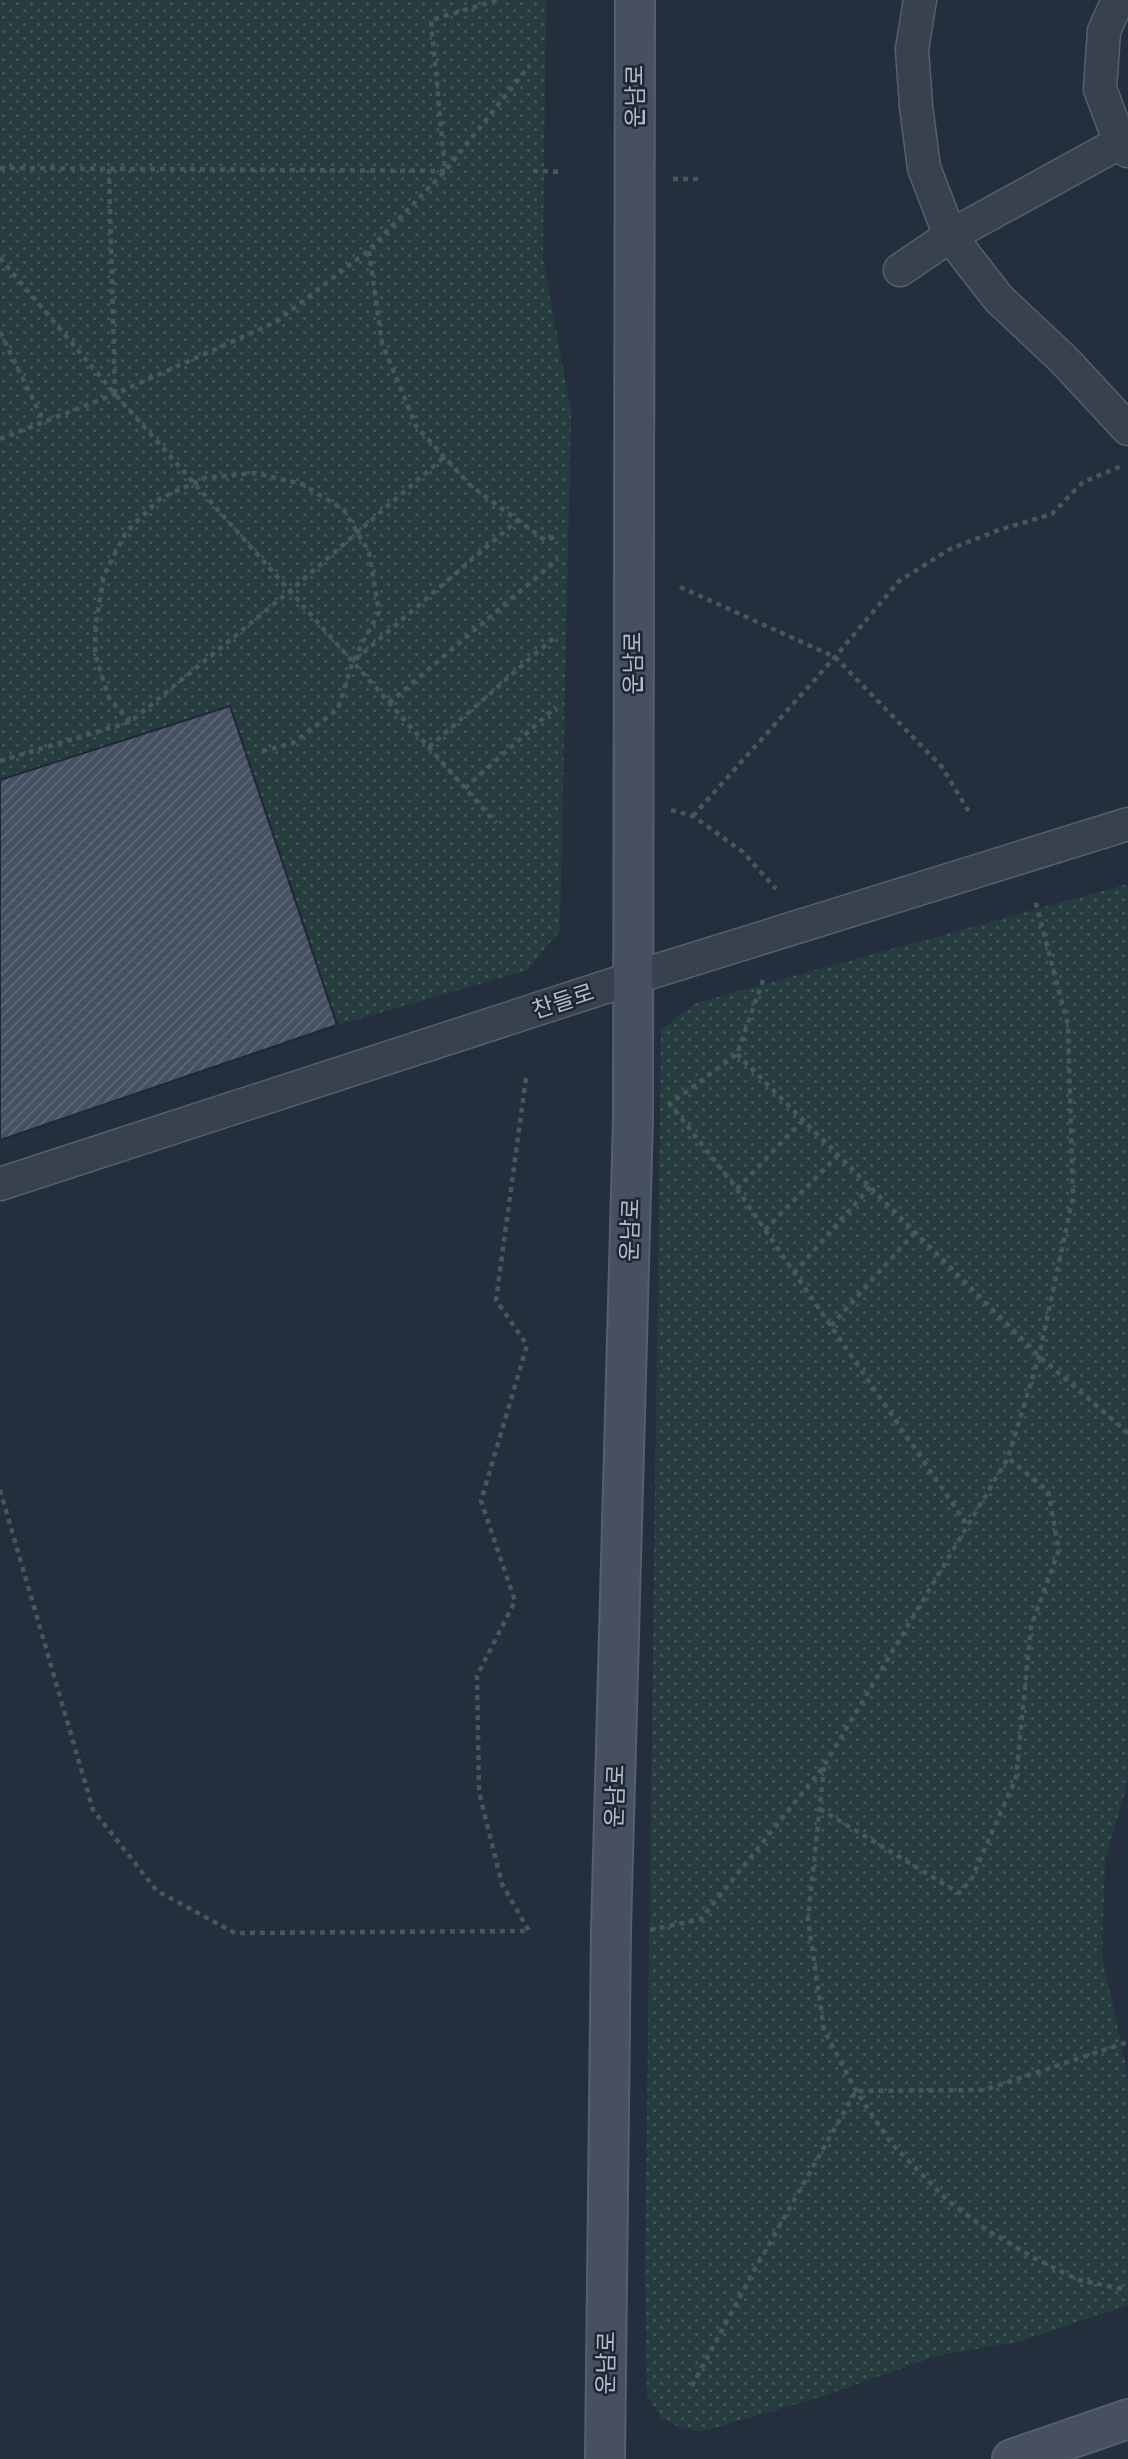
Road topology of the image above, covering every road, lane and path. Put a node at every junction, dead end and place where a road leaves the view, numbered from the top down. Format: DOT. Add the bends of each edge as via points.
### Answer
graph roads {
  1 [pos="498,0"];
  2 [pos="635,0"];
  3 [pos="920,0"];
  4 [pos="1118,0"];
  5 [pos="530,65"];
  6 [pos="1125,144"];
  7 [pos="0,168"];
  8 [pos="109,169"];
  9 [pos="445,171"];
  10 [pos="533,171"];
  11 [pos="563,172"];
  12 [pos="672,179"];
  13 [pos="702,179"];
  14 [pos="950,236"];
  15 [pos="369,250"];
  16 [pos="0,258"];
  17 [pos="900,270"];
  18 [pos="0,332"];
  19 [pos="115,394"];
  20 [pos="44,422"];
  21 [pos="1128,429"];
  22 [pos="0,439"];
  23 [pos="444,457"];
  24 [pos="1128,463"];
  25 [pos="518,520"];
  26 [pos="358,533"];
  27 [pos="558,536"];
  28 [pos="558,558"];
  29 [pos="680,587"];
  30 [pos="290,591"];
  31 [pos="557,635"];
  32 [pos="835,657"];
  33 [pos="353,662"];
  34 [pos="389,702"];
  35 [pos="556,707"];
  36 [pos="130,722"];
  37 [pos="429,747"];
  38 [pos="259,751"];
  39 [pos="0,761"];
  40 [pos="465,788"];
  41 [pos="664,807"];
  42 [pos="970,812"];
  43 [pos="693,816"];
  44 [pos="496,823"];
  45 [pos="1128,824"];
  46 [pos="776,889"];
  47 [pos="1035,900"];
  48 [pos="634,978"];
  49 [pos="763,980"];
  50 [pos="737,1054"];
  51 [pos="526,1077"];
  52 [pos="803,1120"];
  53 [pos="838,1155"];
  54 [pos="0,1184"];
  55 [pos="870,1187"];
  56 [pos="737,1189"];
  57 [pos="765,1230"];
  58 [pos="915,1232"];
  59 [pos="794,1273"];
  60 [pos="831,1326"];
  61 [pos="1039,1356"];
  62 [pos="1128,1433"];
  63 [pos="1008,1458"];
  64 [pos="0,1490"];
  65 [pos="968,1526"];
  66 [pos="824,1766"];
  67 [pos="820,1809"];
  68 [pos="650,1930"];
  69 [pos="1128,2042"];
  70 [pos="856,2091"];
  71 [pos="1127,2290"];
  72 [pos="692,2386"];
  73 [pos="1128,2419"];
  74 [pos="605,2459"];
  75 [pos="1012,2459"];
  1 -- 9 [label="path" via="431,20"];
  2 -- 48 [label="street, 운남로"];
  3 -- 14 [label="street" via="912,49 923,168"];
  4 -- 6 [label="street" via="1104,31 1100,89"];
  5 -- 9 [label="path"];
  6 -- 14 [label="street"];
  7 -- 8 [label="path"];
  8 -- 9 [label="path"];
  8 -- 19 [label="path"];
  9 -- 15 [label="path"];
  10 -- 11 [label="path"];
  12 -- 13 [label="path"];
  14 -- 17 [label="street"];
  14 -- 21 [label="street" via="999,299"];
  15 -- 19 [label="path" via="276,322"];
  15 -- 23 [label="path" via="382,343 416,426"];
  16 -- 19 [label="path"];
  18 -- 20 [label="path"];
  19 -- 20 [label="path"];
  19 -- 30 [label="path"];
  20 -- 22 [label="path"];
  23 -- 25 [label="path" via="471,486"];
  23 -- 26 [label="path"];
  24 -- 32 [label="path" via="1083,482 1052,514 950,549 899,581"];
  25 -- 27 [label="path" via="545,540"];
  25 -- 33 [label="path"];
  26 -- 30 [label="path"];
  26 -- 33 [label="path" via="369,552 379,612"];
  26 -- 36 [label="path" via="344,510 302,484 254,473 205,478 161,498 126,532 104,575 96,623 95,655 105,687"];
  28 -- 34 [label="path"];
  29 -- 32 [label="path"];
  30 -- 33 [label="path"];
  30 -- 36 [label="path"];
  31 -- 37 [label="path"];
  32 -- 42 [label="path" via="942,767"];
  32 -- 43 [label="path"];
  33 -- 34 [label="path"];
  33 -- 38 [label="path" via="338,709 293,743"];
  34 -- 37 [label="path"];
  35 -- 40 [label="path"];
  36 -- 39 [label="path"];
  37 -- 40 [label="path"];
  40 -- 44 [label="path"];
  41 -- 43 [label="path"];
  43 -- 46 [label="path" via="743,852"];
  45 -- 48 [label="street, 찬들로"];
  47 -- 61 [label="path" via="1068,1025 1073,1197"];
  48 -- 54 [label="street, 찬들로"];
  48 -- 74 [label="street, 운남로" via="611,1930"];
  49 -- 50 [label="path"];
  50 -- 52 [label="path"];
  50 -- 56 [label="path" via="670,1104"];
  51 -- 64 [label="path" via="496,1300 527,1345 481,1501 515,1601 477,1676 479,1792 502,1884 529,1931 235,1933 157,1891 93,1810"];
  52 -- 53 [label="path"];
  52 -- 56 [label="path"];
  53 -- 55 [label="path"];
  53 -- 57 [label="path"];
  55 -- 58 [label="path"];
  55 -- 59 [label="path"];
  56 -- 57 [label="path"];
  57 -- 59 [label="path"];
  58 -- 60 [label="path"];
  58 -- 61 [label="path"];
  59 -- 60 [label="path"];
  60 -- 65 [label="path"];
  61 -- 62 [label="path"];
  61 -- 63 [label="path"];
  63 -- 65 [label="path"];
  63 -- 67 [label="path" via="1048,1491 1059,1550 1031,1626 1016,1778 971,1880 959,1893"];
  65 -- 66 [label="path"];
  66 -- 67 [label="path"];
  66 -- 68 [label="path" via="701,1919"];
  67 -- 70 [label="path" via="808,1919 824,2030"];
  69 -- 70 [label="path" via="984,2090"];
  70 -- 71 [label="path" via="891,2143 947,2200 987,2230 1079,2280"];
  70 -- 72 [label="path"];
  73 -- 75 [label="street"];
}
